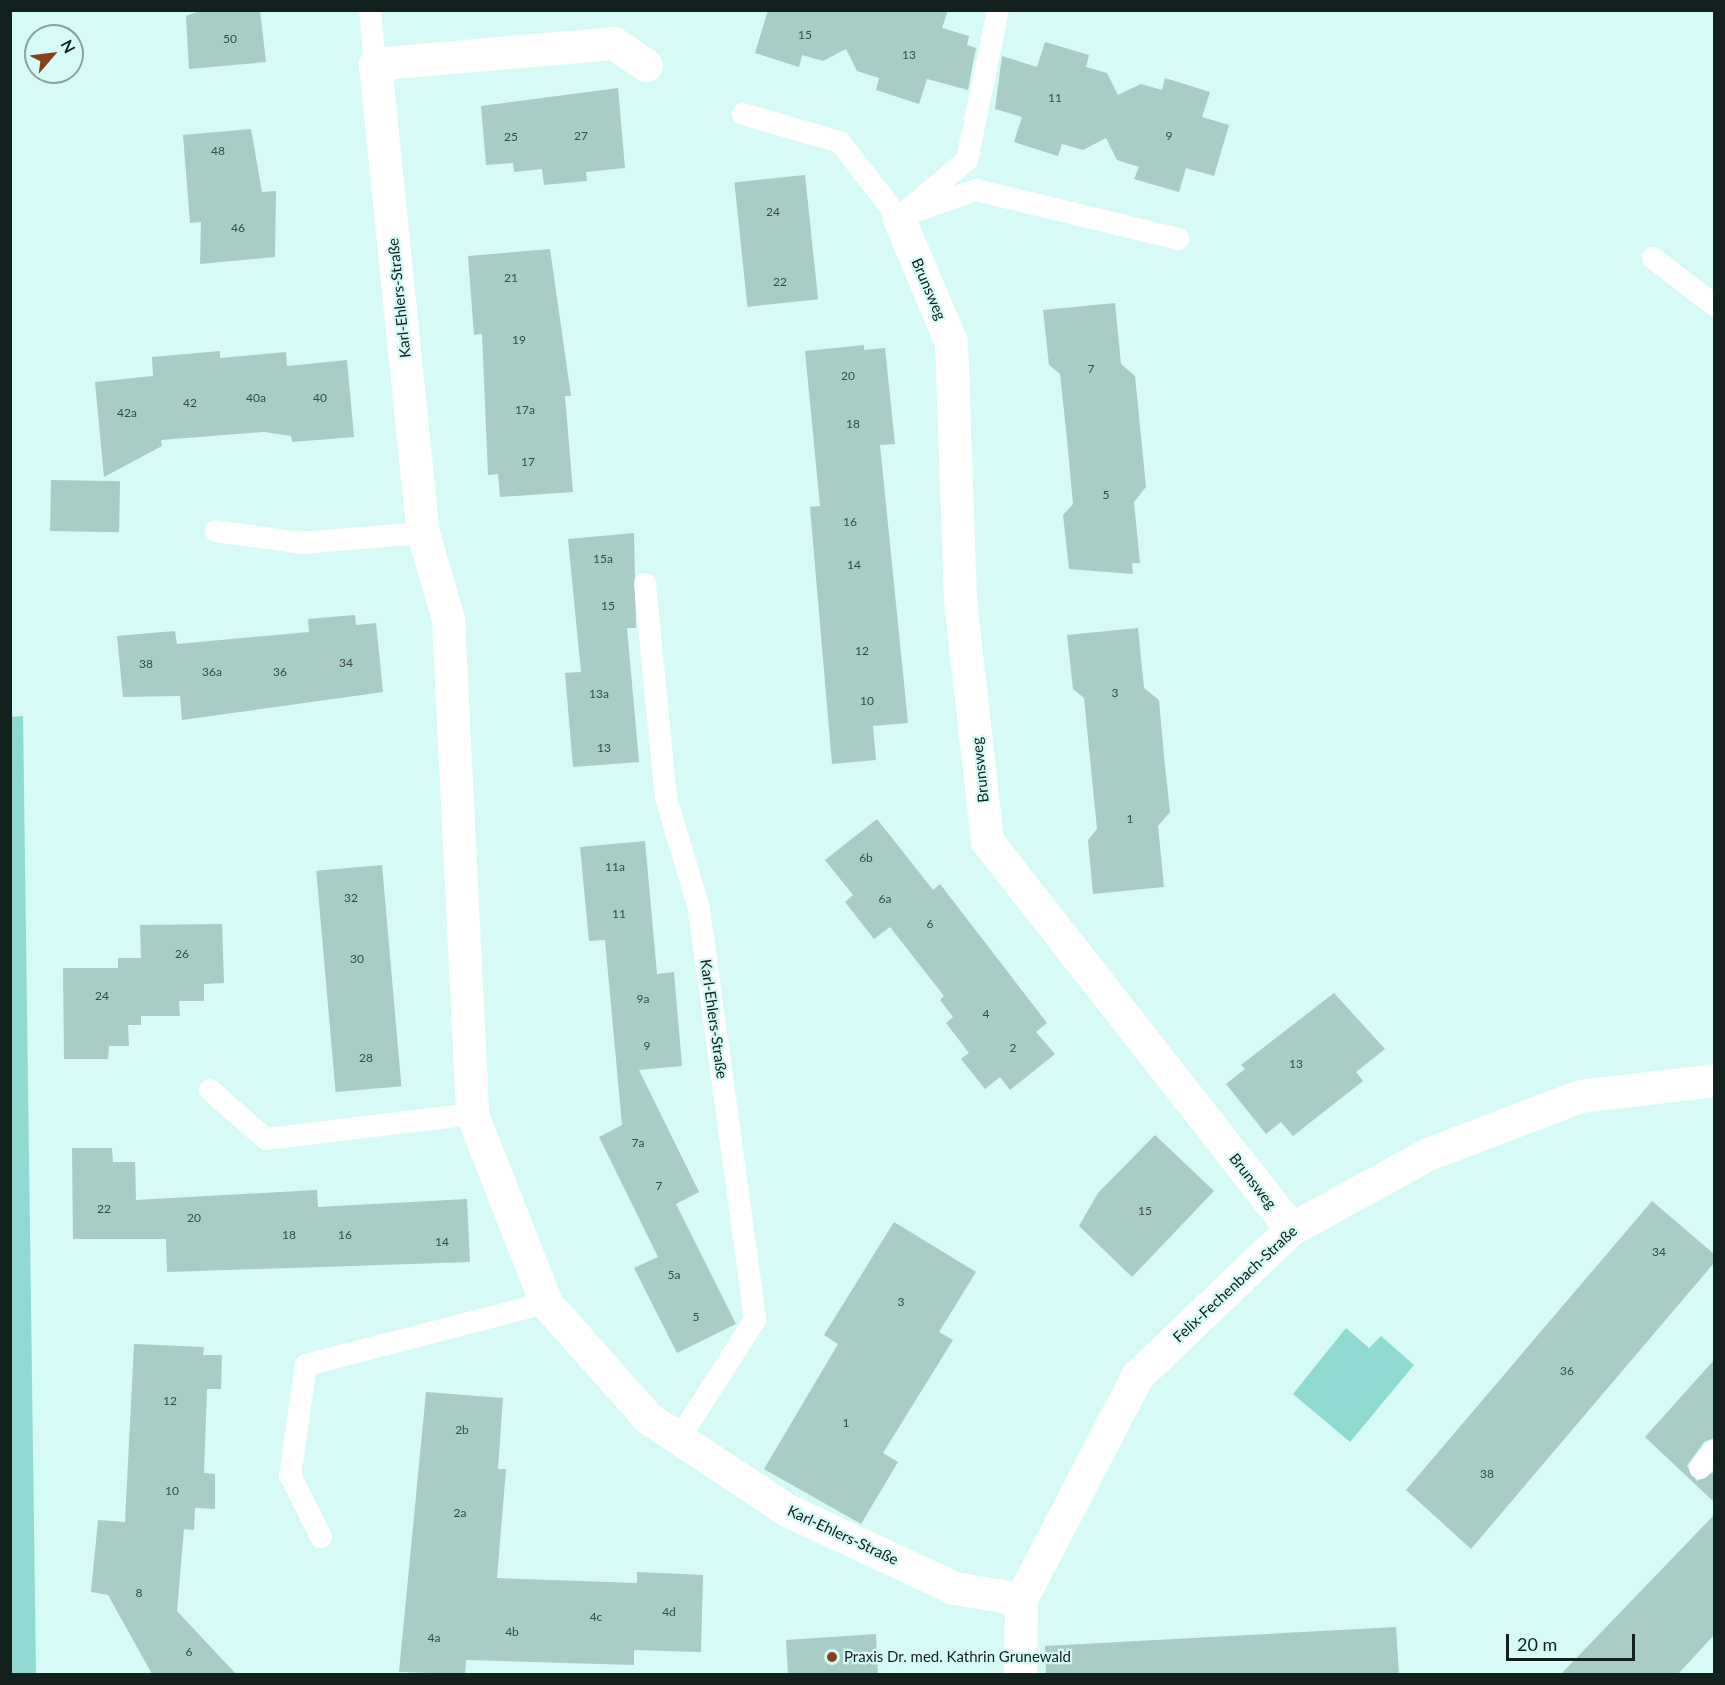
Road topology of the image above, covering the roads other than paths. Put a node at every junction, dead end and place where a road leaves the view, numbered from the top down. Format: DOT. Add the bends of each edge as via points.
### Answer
graph roads {
  1 [pos="370,10"];
  2 [pos="998,10"];
  3 [pos="375,64"];
  4 [pos="646,65"];
  5 [pos="744,114"];
  6 [pos="898,217"];
  7 [pos="1178,239"];
  8 [pos="1653,258"];
  9 [pos="1714,305"];
  10 [pos="216,531"];
  11 [pos="423,533"];
  12 [pos="645,584"];
  13 [pos="1714,1080"];
  14 [pos="210,1090"];
  15 [pos="472,1114"];
  16 [pos="1291,1229"];
  17 [pos="546,1303"];
  18 [pos="680,1437"];
  19 [pos="321,1537"];
  20 [pos="1021,1599"];
  21 [pos="1020,1674"];
  1 -- 3 [label="lane, Karl-Ehlers-Straße"];
  2 -- 6 [label="lane" via="967,160"];
  3 -- 4 [label="street" via="613,43"];
  3 -- 11 [label="street, Karl-Ehlers-Straße"];
  5 -- 6 [label="lane" via="840,142"];
  6 -- 7 [label="lane" via="976,190"];
  6 -- 16 [label="street, Brunsweg" via="951,342 960,600 987,840"];
  8 -- 9 [label="lane"];
  10 -- 11 [label="lane" via="302,543"];
  11 -- 15 [label="street, Karl-Ehlers-Straße" via="448,619"];
  12 -- 18 [label="lane, Karl-Ehlers-Straße" via="666,798 699,909 756,1320"];
  13 -- 16 [label="street, Felix-Fechenbach-Straße" via="1581,1096 1428,1154"];
  14 -- 15 [label="lane" via="266,1139"];
  15 -- 17 [label="street, Karl-Ehlers-Straße"];
  16 -- 20 [label="street, Felix-Fechenbach-Straße" via="1137,1376"];
  17 -- 18 [label="street, Karl-Ehlers-Straße" via="648,1418"];
  17 -- 19 [label="lane" via="306,1365 290,1475"];
  18 -- 20 [label="street, Karl-Ehlers-Straße" via="787,1510 954,1588"];
  20 -- 21 [label="street, Felix-Fechenbach-Straße"];
}
